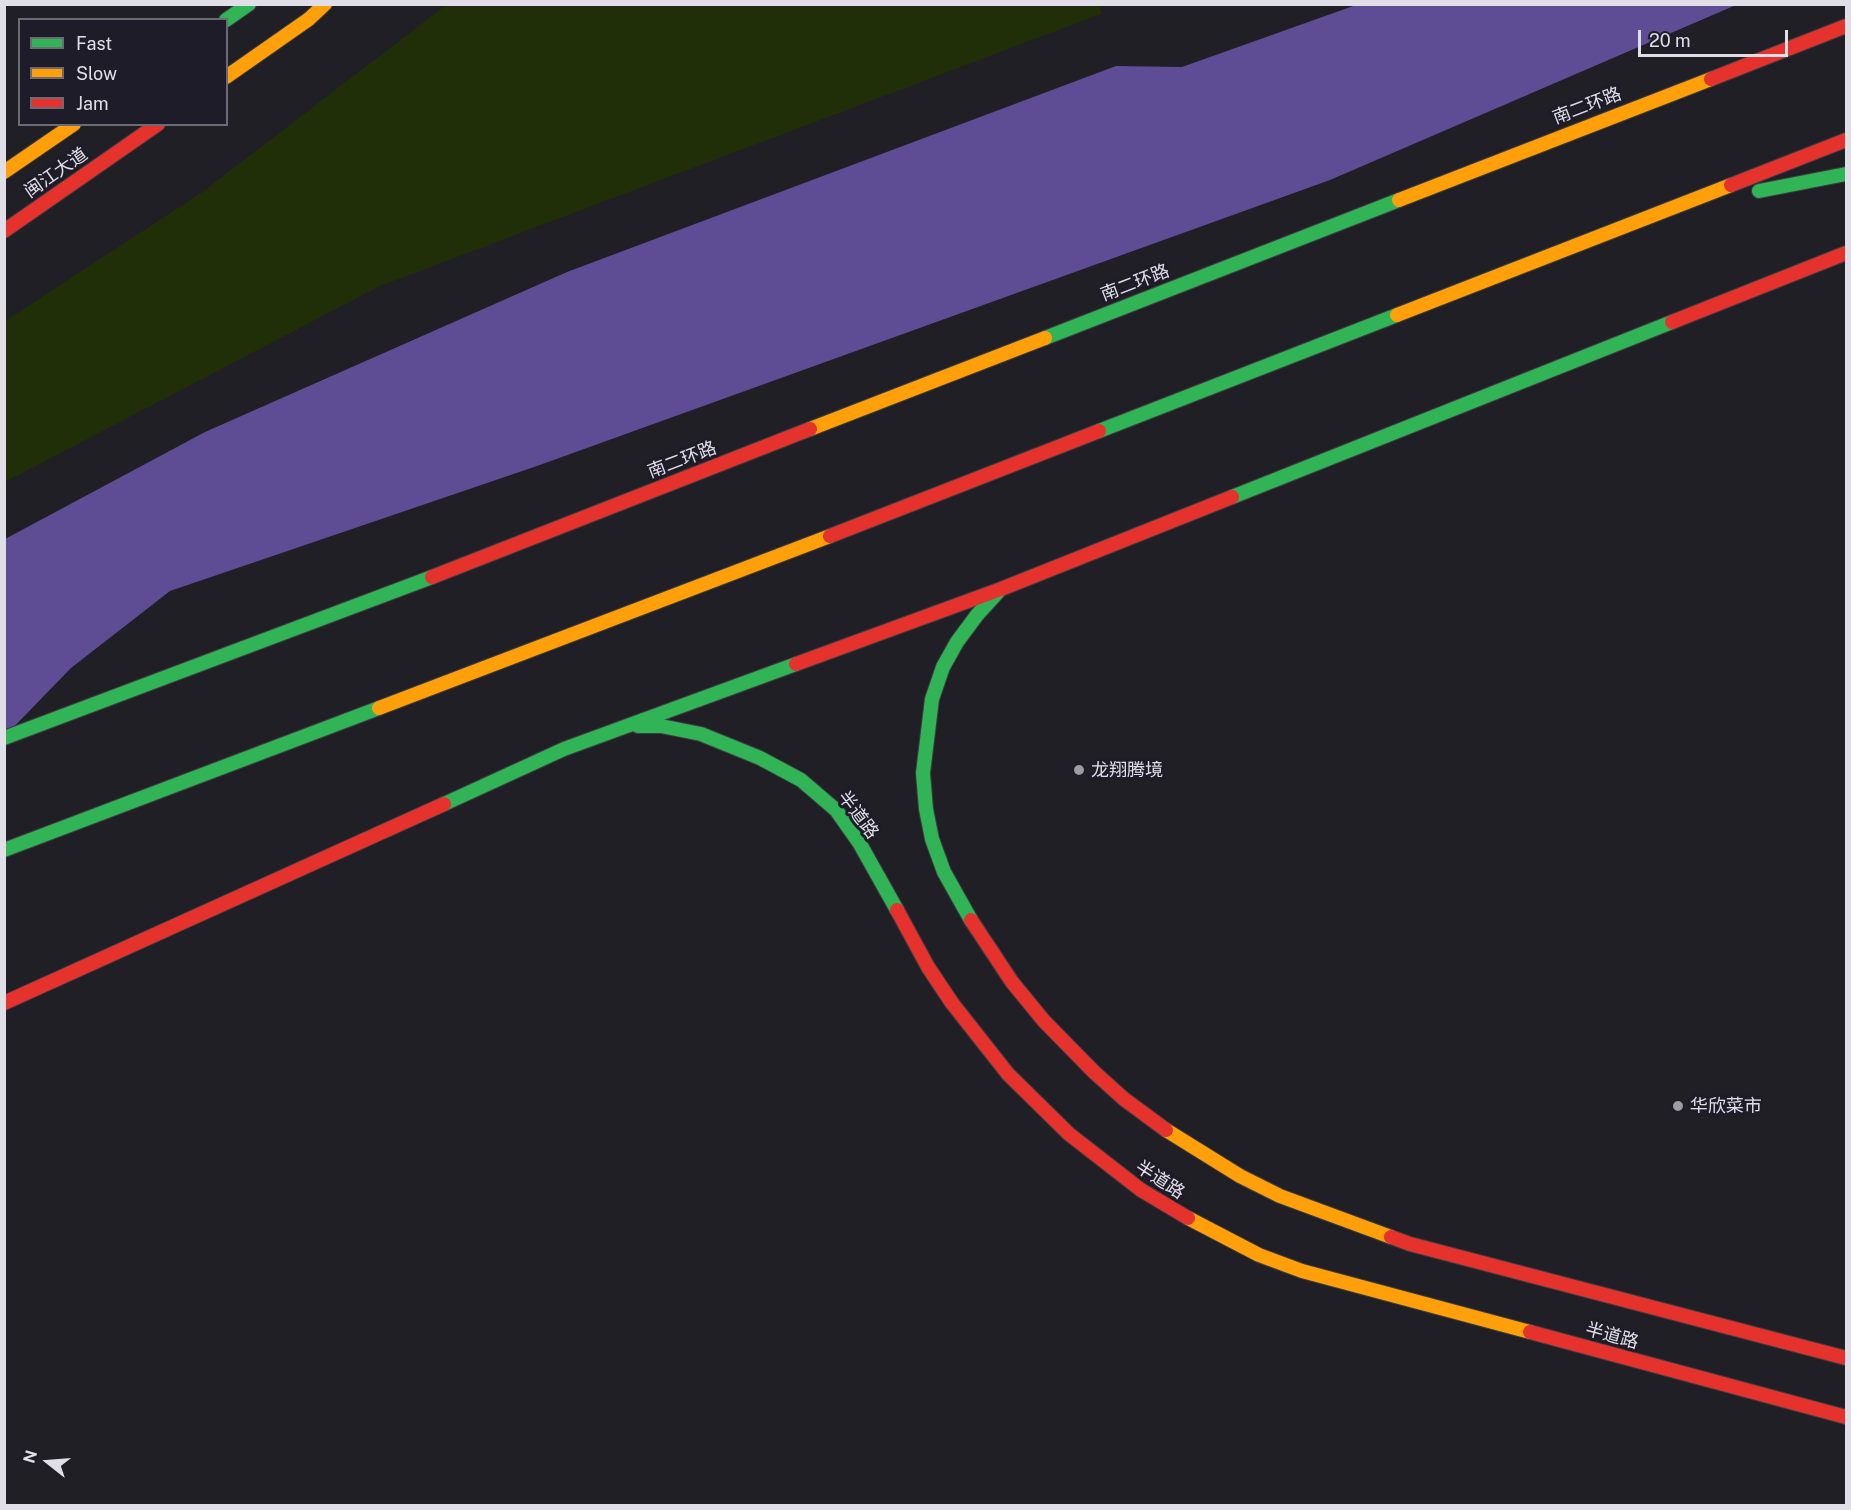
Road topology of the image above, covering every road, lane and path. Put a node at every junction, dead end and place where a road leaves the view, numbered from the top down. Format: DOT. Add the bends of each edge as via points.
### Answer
graph roads {
  1 [pos="249,4"];
  2 [pos="325,4"];
  3 [pos="228,19"];
  4 [pos="1846,26"];
  5 [pos="1753,48"];
  6 [pos="228,76"];
  7 [pos="1646,102"];
  8 [pos="71,126"];
  9 [pos="155,126"];
  10 [pos="1846,140"];
  11 [pos="4,172"];
  12 [pos="1846,174"];
  13 [pos="1675,207"];
  14 [pos="4,231"];
  15 [pos="1846,253"];
  16 [pos="1001,589"];
  17 [pos="627,726"];
  18 [pos="4,738"];
  19 [pos="4,850"];
  20 [pos="4,1003"];
  21 [pos="1846,1358"];
  22 [pos="1846,1417"];
  1 -- 3 [label="main road"];
  2 -- 6 [label="main road"];
  4 -- 7 [label="main road, 南二环路"];
  5 -- 7 [label="main road"];
  7 -- 18 [label="main road, 南二环路" via="436,575"];
  8 -- 11 [label="main road, 闽江大道"];
  9 -- 14 [label="main road, 闽江大道"];
  10 -- 13 [label="main road"];
  12 -- 13 [label="main road"];
  13 -- 19 [label="main road" via="688,591"];
  15 -- 16 [label="main road"];
  16 -- 17 [label="main road"];
  16 -- 21 [label="main road, 半道路" via="957,642 932,699 923,773 926,809 944,872 988,947 1044,1021 1094,1072 1132,1105 1198,1151 1270,1191 1324,1214 1410,1244"];
  17 -- 20 [label="main road" via="564,748"];
  17 -- 22 [label="main road, 半道路" via="661,726 727,744 782,768 836,810 860,844 928,967 1002,1067 1069,1134 1141,1190 1178,1213 1259,1255 1302,1271"];
}
